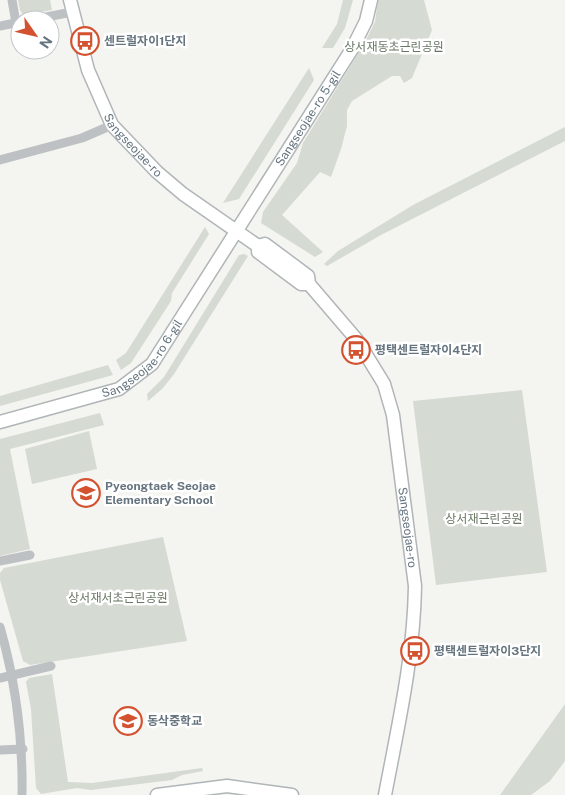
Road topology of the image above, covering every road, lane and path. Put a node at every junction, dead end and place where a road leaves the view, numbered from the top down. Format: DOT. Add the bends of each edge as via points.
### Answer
graph roads {
  1 [pos="371,0"];
  2 [pos="71,6"];
  3 [pos="112,125"];
  4 [pos="0,160"];
  5 [pos="235,231"];
  6 [pos="0,422"];
  7 [pos="30,555"];
  8 [pos="0,561"];
  9 [pos="0,627"];
  10 [pos="51,666"];
  11 [pos="13,675"];
  12 [pos="0,678"];
  13 [pos="23,749"];
  14 [pos="0,750"];
  15 [pos="22,795"];
  16 [pos="157,795"];
  17 [pos="292,795"];
  18 [pos="385,795"];
  1 -- 5 [label="street, Sangseojae-ro 5-gil" via="366,21 352,49"];
  2 -- 3 [label="street, Sangseojae-ro" via="88,70"];
  3 -- 4 [label="street" via="82,138"];
  3 -- 5 [label="street, Sangseojae-ro" via="157,172"];
  5 -- 6 [label="street, Sangseojae-ro 6-gil" via="152,364 118,389"];
  5 -- 18 [label="street, Sangseojae-ro" via="258,246 265,244 308,276 309,284 357,340 374,366 384,384 393,415 415,586 411,651"];
  7 -- 8 [label="street"];
  9 -- 11 [label="street"];
  10 -- 11 [label="street"];
  11 -- 12 [label="street"];
  11 -- 13 [label="street"];
  13 -- 14 [label="street"];
  13 -- 15 [label="street"];
  16 -- 17 [label="street" via="228,786"];
}
